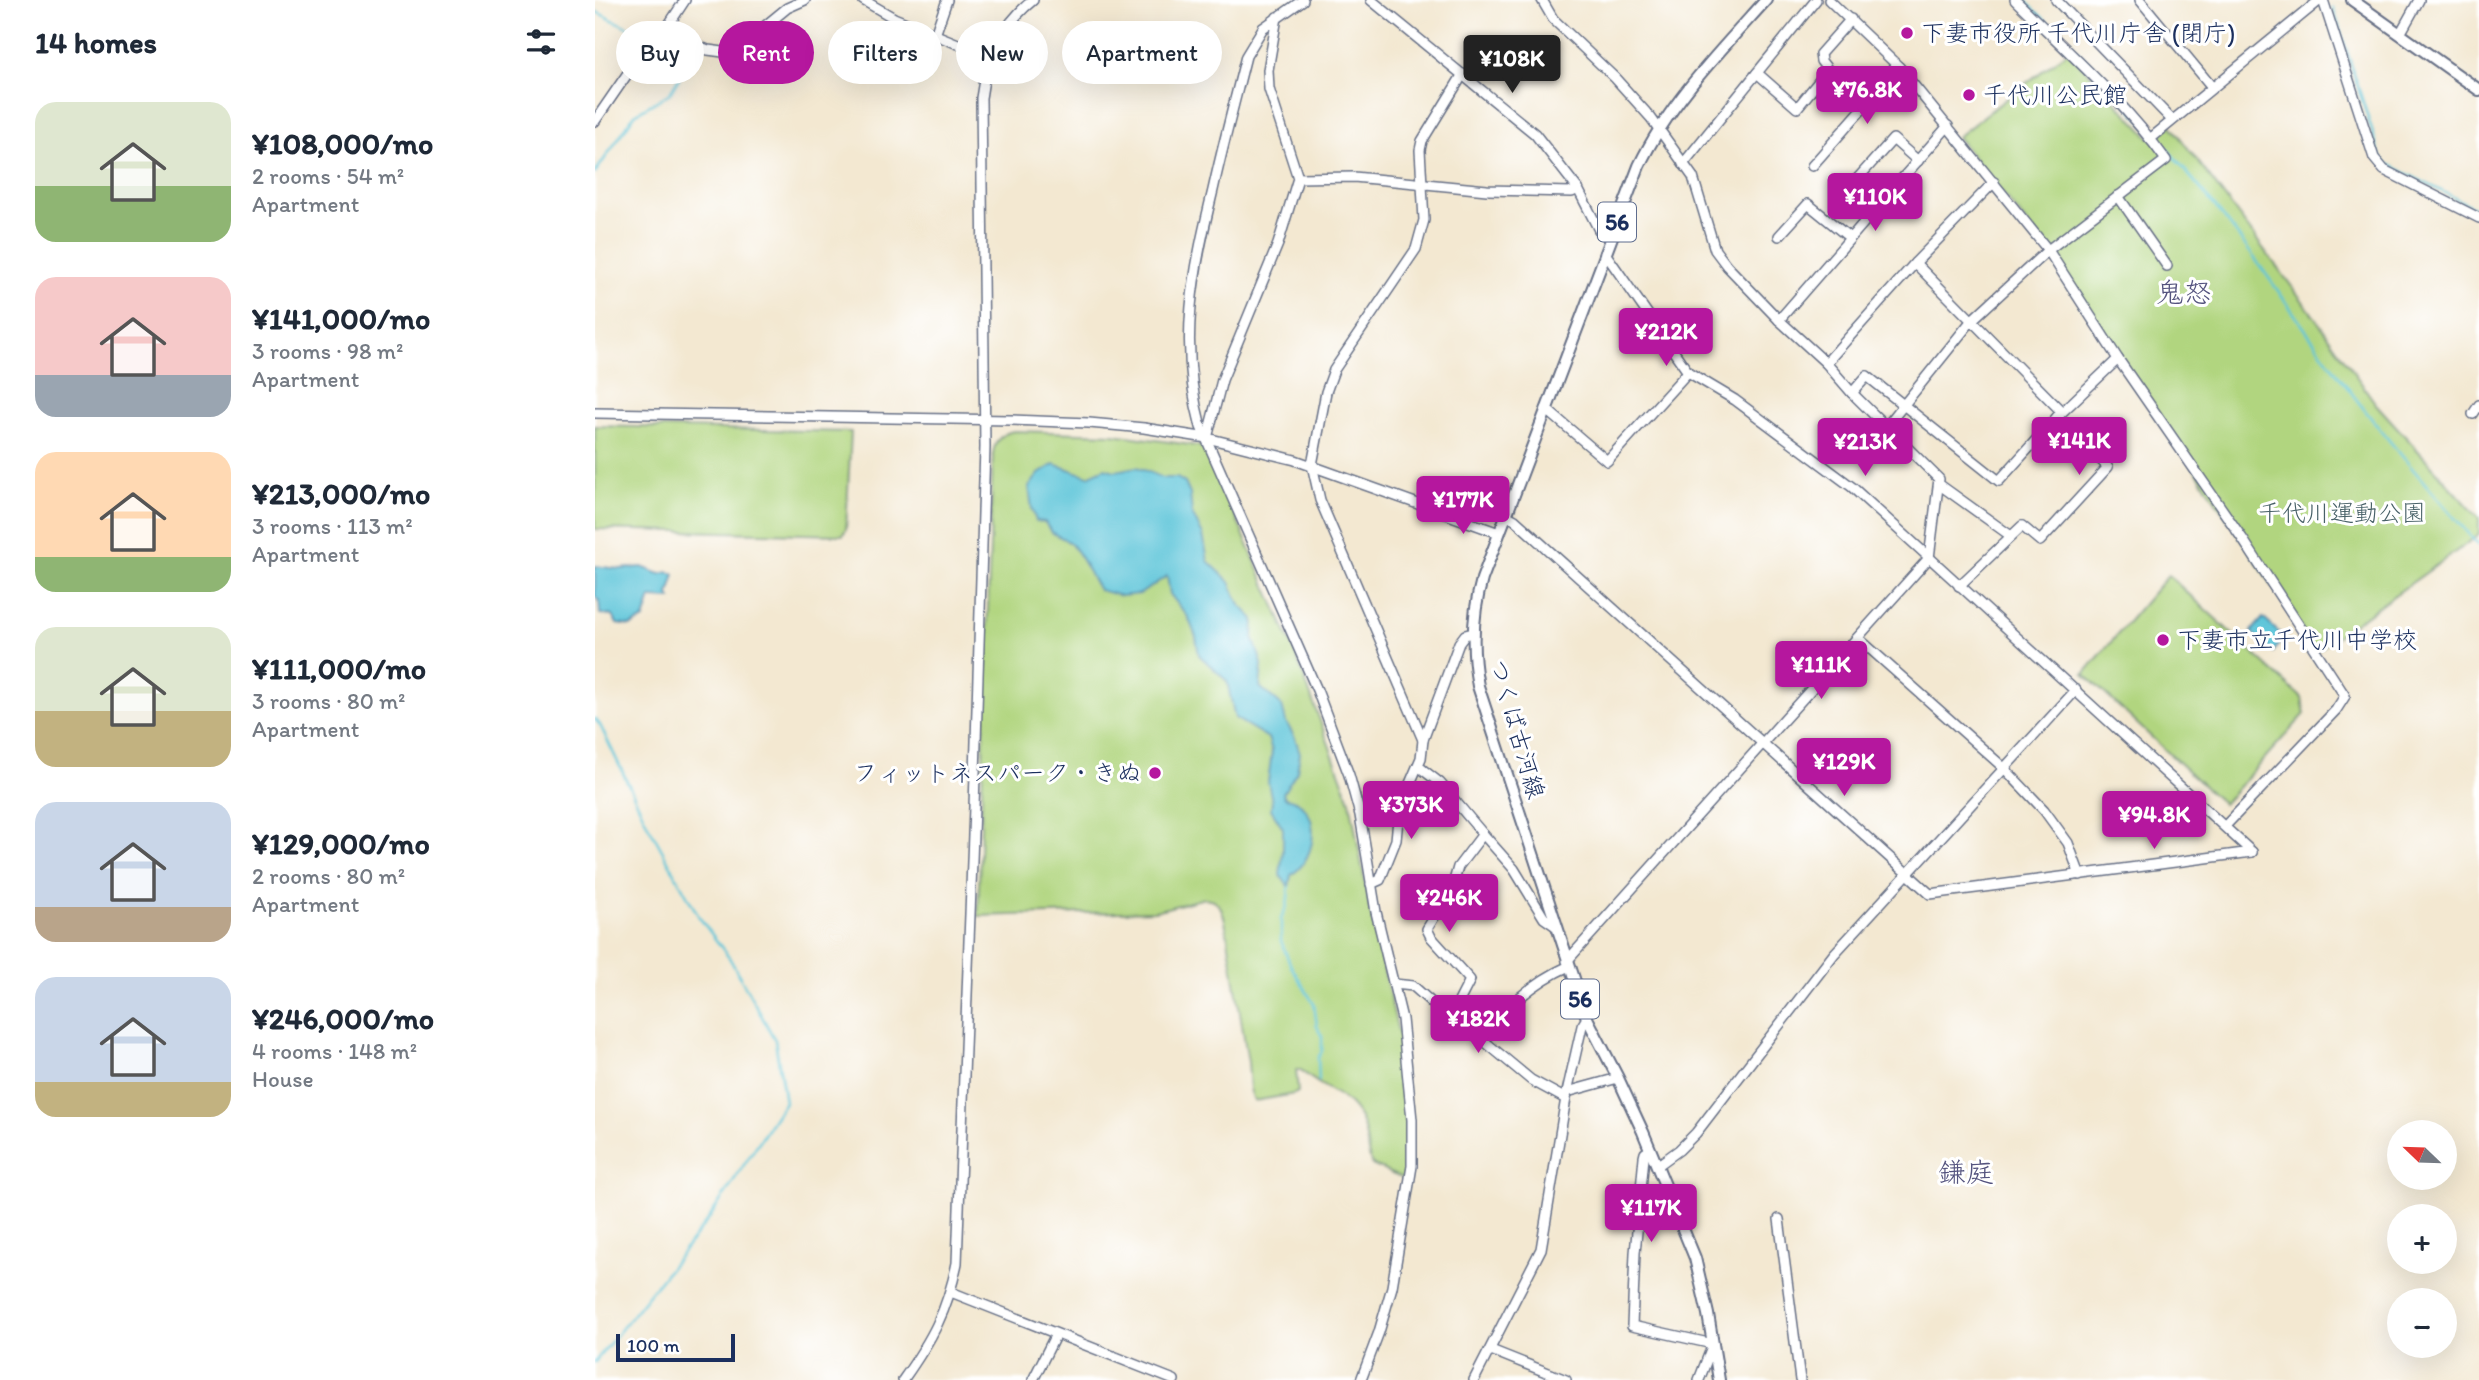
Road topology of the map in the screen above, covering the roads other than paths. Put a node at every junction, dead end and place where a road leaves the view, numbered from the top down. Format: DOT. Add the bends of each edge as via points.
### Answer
graph roads {
  1 [pos="685,0"];
  2 [pos="804,0"];
  3 [pos="863,0"];
  4 [pos="947,0"];
  5 [pos="1033,0"];
  6 [pos="1303,0"];
  7 [pos="1371,0"];
  8 [pos="1542,0"];
  9 [pos="1766,0"];
  10 [pos="1816,0"];
  11 [pos="1829,0"];
  12 [pos="2015,0"];
  13 [pos="2056,0"];
  14 [pos="2140,0"];
  15 [pos="2322,0"];
  16 [pos="2352,0"];
  17 [pos="2420,0"];
  18 [pos="1277,17"];
  19 [pos="1851,19"];
  20 [pos="670,21"];
  21 [pos="901,21"];
  22 [pos="940,21"];
  23 [pos="1012,21"];
  24 [pos="2400,34"];
  25 [pos="704,49"];
  26 [pos="1899,66"];
  27 [pos="1758,73"];
  28 [pos="1463,74"];
  29 [pos="623,84"];
  30 [pos="982,84"];
  31 [pos="2212,87"];
  32 [pos="2479,90"];
  33 [pos="2172,120"];
  34 [pos="595,121"];
  35 [pos="1948,126"];
  36 [pos="1659,130"];
  37 [pos="2150,139"];
  38 [pos="1918,161"];
  39 [pos="1683,164"];
  40 [pos="1812,166"];
  41 [pos="1299,178"];
  42 [pos="1422,182"];
  43 [pos="1994,182"];
  44 [pos="1578,189"];
  45 [pos="2118,196"];
  46 [pos="1867,218"];
  47 [pos="2479,218"];
  48 [pos="1779,236"];
  49 [pos="1611,238"];
  50 [pos="1850,238"];
  51 [pos="2047,250"];
  52 [pos="1605,253"];
  53 [pos="1915,263"];
  54 [pos="2167,266"];
  55 [pos="1779,320"];
  56 [pos="1972,320"];
  57 [pos="2118,359"];
  58 [pos="1826,363"];
  59 [pos="1688,372"];
  60 [pos="1852,393"];
  61 [pos="1904,404"];
  62 [pos="2479,405"];
  63 [pos="1546,409"];
  64 [pos="595,413"];
  65 [pos="2473,414"];
  66 [pos="2060,415"];
  67 [pos="985,419"];
  68 [pos="1886,427"];
  69 [pos="1207,438"];
  70 [pos="1312,465"];
  71 [pos="1940,485"];
  72 [pos="1506,515"];
  73 [pos="1499,533"];
  74 [pos="2011,536"];
  75 [pos="1929,558"];
  76 [pos="1959,586"];
  77 [pos="1473,633"];
  78 [pos="1858,638"];
  79 [pos="2076,690"];
  80 [pos="1423,740"];
  81 [pos="1762,744"];
  82 [pos="1419,766"];
  83 [pos="2004,768"];
  84 [pos="2226,825"];
  85 [pos="1483,834"];
  86 [pos="1907,874"];
  87 [pos="2080,875"];
  88 [pos="1371,884"];
  89 [pos="1557,927"];
  90 [pos="1568,963"];
  91 [pos="1394,984"];
  92 [pos="1450,1018"];
  93 [pos="1587,1018"];
  94 [pos="1484,1041"];
  95 [pos="1618,1078"];
  96 [pos="1567,1096"];
  97 [pos="1650,1150"];
  98 [pos="1657,1166"];
  99 [pos="1779,1219"];
  100 [pos="951,1292"];
  101 [pos="1056,1334"];
  102 [pos="1713,1344"];
  103 [pos="1491,1350"];
  104 [pos="903,1380"];
  105 [pos="1033,1380"];
  106 [pos="1174,1380"];
  107 [pos="1361,1380"];
  108 [pos="1474,1380"];
  109 [pos="1566,1380"];
  110 [pos="1699,1380"];
  111 [pos="1719,1380"];
  112 [pos="1800,1380"];
  1 -- 20 [label="street"];
  2 -- 25 [label="street" via="786,8 737,49"];
  3 -- 21 [label="street"];
  4 -- 22 [label="street"];
  5 -- 23 [label="street"];
  6 -- 18 [label="street"];
  7 -- 28 [label="street"];
  8 -- 36 [label="street" via="1553,19 1615,78"];
  9 -- 36 [label="main road, つくば古河線 / 56"];
  10 -- 27 [label="street"];
  11 -- 19 [label="street"];
  12 -- 37 [label="street"];
  13 -- 33 [label="street"];
  14 -- 31 [label="street"];
  15 -- 31 [label="street"];
  15 -- 47 [label="street" via="2374,158 2384,170"];
  16 -- 24 [label="main road"];
  17 -- 24 [label="street"];
  18 -- 41 [label="street" via="1269,89"];
  18 -- 69 [label="street" via="1256,37 1246,56 1197,254 1189,334 1198,416"];
  19 -- 26 [label="street"];
  19 -- 27 [label="street" via="1820,54 1828,70 1797,108"];
  24 -- 32 [label="main road"];
  26 -- 35 [label="street"];
  26 -- 40 [label="street"];
  27 -- 39 [label="street"];
  28 -- 42 [label="street" via="1422,141"];
  28 -- 44 [label="street" via="1535,134"];
  29 -- 34 [label="street"];
  30 -- 67 [label="street"];
  31 -- 33 [label="street"];
  33 -- 37 [label="street"];
  35 -- 38 [label="street"];
  35 -- 43 [label="street"];
  36 -- 39 [label="street"];
  36 -- 49 [label="main road, つくば古河線 / 56" via="1639,166"];
  37 -- 45 [label="street" via="2166,160"];
  38 -- 46 [label="street"];
  38 -- 46 [label="street" via="1893,139 1841,197"];
  39 -- 55 [label="street" via="1693,177 1715,250"];
  41 -- 42 [label="street"];
  41 -- 69 [label="street" via="1222,380"];
  42 -- 44 [label="street" via="1506,191"];
  42 -- 70 [label="street" via="1424,220 1416,249 1334,370"];
  43 -- 51 [label="street"];
  43 -- 53 [label="street"];
  44 -- 49 [label="street" via="1600,232"];
  45 -- 51 [label="street"];
  45 -- 54 [label="street"];
  46 -- 50 [label="street"];
  48 -- 50 [label="street" via="1808,204"];
  49 -- 52 [label="main road, つくば古河線 / 56"];
  50 -- 55 [label="street"];
  51 -- 56 [label="street"];
  51 -- 57 [label="street"];
  52 -- 59 [label="street"];
  52 -- 63 [label="main road, つくば古河線 / 56"];
  53 -- 56 [label="street"];
  53 -- 58 [label="street"];
  55 -- 58 [label="street"];
  56 -- 61 [label="street"];
  56 -- 66 [label="street"];
  57 -- 66 [label="street"];
  57 -- 84 [label="street" via="2345,696"];
  58 -- 60 [label="street"];
  59 -- 63 [label="street" via="1607,461"];
  59 -- 75 [label="street" via="1735,400 1852,487"];
  60 -- 61 [label="street" via="1867,376"];
  60 -- 68 [label="street"];
  61 -- 66 [label="street" via="1999,481"];
  61 -- 68 [label="street"];
  62 -- 65 [label="street"];
  63 -- 72 [label="main road, つくば古河線 / 56"];
  64 -- 67 [label="street"];
  66 -- 74 [label="street" via="2108,467 2040,541 2022,526"];
  67 -- 69 [label="street" via="1089,423"];
  67 -- 100 [label="street" via="960,1222"];
  68 -- 71 [label="street"];
  69 -- 70 [label="street"];
  69 -- 88 [label="street" via="1317,690 1349,775"];
  70 -- 73 [label="street"];
  70 -- 80 [label="street" via="1320,500"];
  71 -- 74 [label="street"];
  71 -- 75 [label="street"];
  72 -- 73 [label="main road, つくば古河線 / 56"];
  72 -- 81 [label="street"];
  73 -- 77 [label="main road, つくば古河線 / 56" via="1478,593"];
  74 -- 76 [label="street"];
  75 -- 76 [label="street"];
  75 -- 78 [label="street"];
  76 -- 79 [label="street"];
  77 -- 80 [label="street" via="1459,643"];
  77 -- 89 [label="main road, つくば古河線 / 56" via="1478,686"];
  78 -- 81 [label="street"];
  78 -- 83 [label="street"];
  79 -- 83 [label="street"];
  79 -- 84 [label="street"];
  80 -- 82 [label="street"];
  81 -- 86 [label="street"];
  81 -- 90 [label="street"];
  82 -- 85 [label="street" via="1440,783"];
  82 -- 88 [label="street" via="1399,809 1396,840 1386,866 1380,880"];
  83 -- 86 [label="street"];
  83 -- 87 [label="street" via="2068,843"];
  84 -- 87 [label="street" via="2252,852"];
  85 -- 89 [label="street" via="1514,869 1544,918"];
  85 -- 92 [label="street" via="1458,867 1452,887 1427,929 1470,980"];
  86 -- 87 [label="street" via="1930,894"];
  86 -- 98 [label="street" via="1834,954 1696,1133"];
  88 -- 91 [label="street"];
  89 -- 90 [label="main road, つくば古河線 / 56"];
  90 -- 93 [label="main road, つくば古河線 / 56"];
  90 -- 94 [label="street" via="1500,1015"];
  91 -- 92 [label="street" via="1413,986"];
  91 -- 107 [label="street" via="1408,1065 1412,1166 1392,1287"];
  92 -- 94 [label="street"];
  93 -- 95 [label="main road, つくば古河線 / 56"];
  93 -- 96 [label="street"];
  94 -- 96 [label="street" via="1531,1080"];
  95 -- 96 [label="street"];
  95 -- 97 [label="main road, つくば古河線 / 56"];
  96 -- 103 [label="street" via="1541,1249"];
  97 -- 98 [label="main road, つくば古河線 / 56"];
  97 -- 102 [label="street" via="1644,1157 1632,1325"];
  98 -- 102 [label="main road, つくば古河線 / 56" via="1695,1258"];
  99 -- 112 [label="street"];
  100 -- 101 [label="street"];
  100 -- 104 [label="street" via="930,1342"];
  101 -- 105 [label="street"];
  101 -- 106 [label="street"];
  102 -- 110 [label="street"];
  102 -- 111 [label="main road, つくば古河線 / 56"];
  103 -- 108 [label="street"];
  103 -- 109 [label="street"];
}
